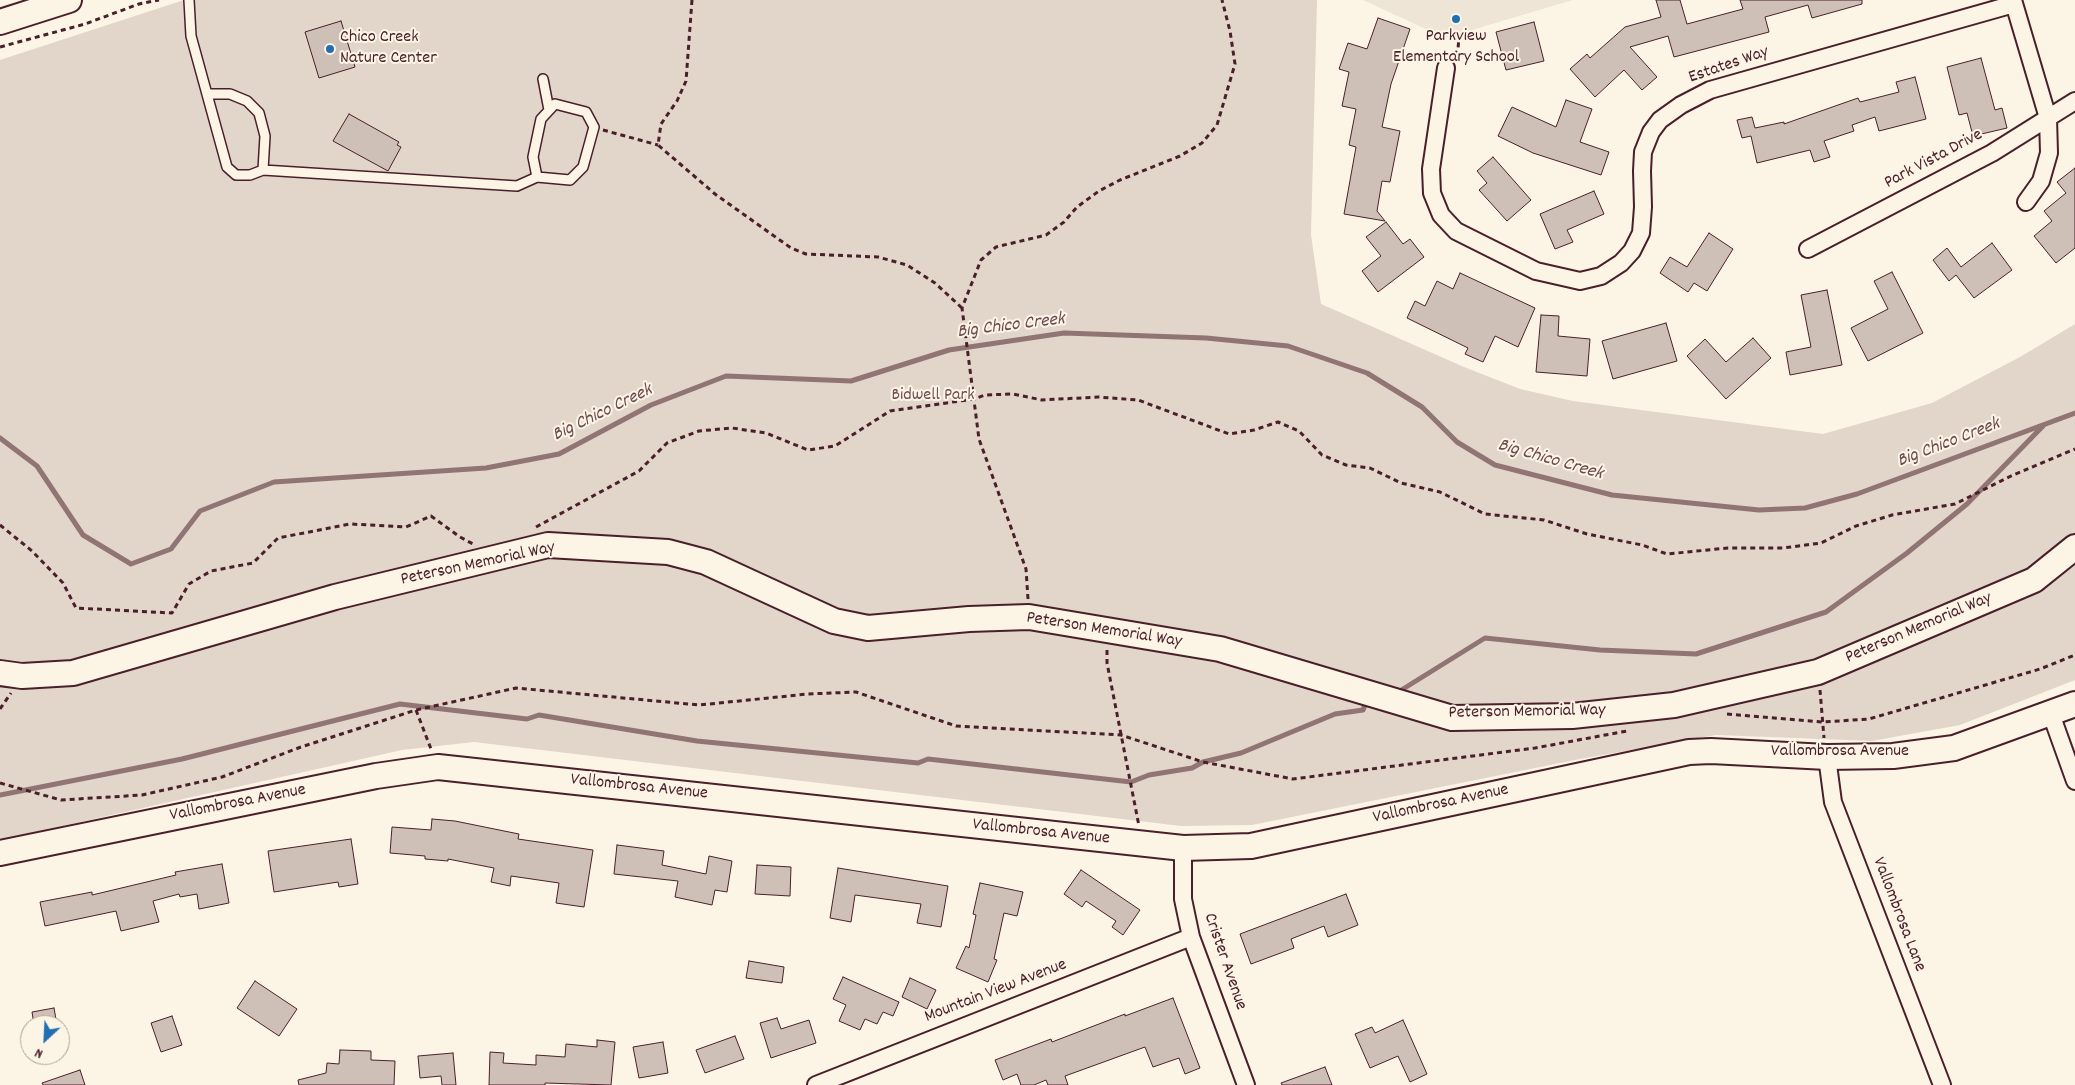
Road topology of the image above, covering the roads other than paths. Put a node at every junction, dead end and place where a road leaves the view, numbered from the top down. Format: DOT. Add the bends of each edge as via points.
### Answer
graph roads {
  1 [pos="69,0"];
  2 [pos="189,0"];
  3 [pos="2014,2"];
  4 [pos="0,22"];
  5 [pos="1446,68"];
  6 [pos="543,79"];
  7 [pos="209,94"];
  8 [pos="2075,101"];
  9 [pos="549,110"];
  10 [pos="2048,118"];
  11 [pos="263,170"];
  12 [pos="537,176"];
  13 [pos="2026,202"];
  14 [pos="1808,249"];
  15 [pos="2075,547"];
  16 [pos="0,673"];
  17 [pos="2075,704"];
  18 [pos="2051,714"];
  19 [pos="1827,756"];
  20 [pos="2075,781"];
  21 [pos="1184,848"];
  22 [pos="0,852"];
  23 [pos="1191,937"];
  24 [pos="816,1085"];
  25 [pos="1246,1085"];
  26 [pos="1942,1085"];
  1 -- 4 [label="street"];
  2 -- 7 [label="lane" via="191,36"];
  3 -- 5 [label="street, Estates Way" via="1710,90 1681,105 1656,126 1644,152 1641,233 1632,251 1601,276 1580,281 1536,271 1456,231 1441,215 1432,193 1431,169"];
  3 -- 10 [label="street"];
  6 -- 9 [label="lane"];
  7 -- 11 [label="lane" via="230,94 247,101 259,113 265,136"];
  7 -- 11 [label="lane" via="227,167 236,175 250,175"];
  8 -- 10 [label="street, Park Vista Drive"];
  9 -- 12 [label="lane" via="541,119 533,157"];
  9 -- 12 [label="lane" via="555,104 586,112 594,127 583,167 570,180"];
  10 -- 13 [label="street" via="2049,153 2040,181"];
  10 -- 14 [label="street, Park Vista Drive" via="1992,153"];
  11 -- 12 [label="lane" via="517,186"];
  15 -- 16 [label="street, Peterson Memorial Way" via="2034,580 1818,672 1674,705 1572,716 1452,718 1220,649 1028,617 868,628 834,621 706,562 668,552 548,545 335,597 73,673 22,676"];
  17 -- 18 [label="street, Vallombrosa Avenue"];
  18 -- 19 [label="street, Vallombrosa Avenue" via="1954,748 1893,756"];
  18 -- 20 [label="street"];
  19 -- 21 [label="street, Vallombrosa Avenue" via="1689,752 1251,846"];
  19 -- 26 [label="street, Vallombrosa Lane" via="1833,802"];
  21 -- 22 [label="street, Vallombrosa Avenue" via="438,767 376,776"];
  21 -- 23 [label="street, Crister Avenue" via="1183,899"];
  23 -- 24 [label="street, Mountain View Avenue"];
  23 -- 25 [label="street, Crister Avenue"];
}
